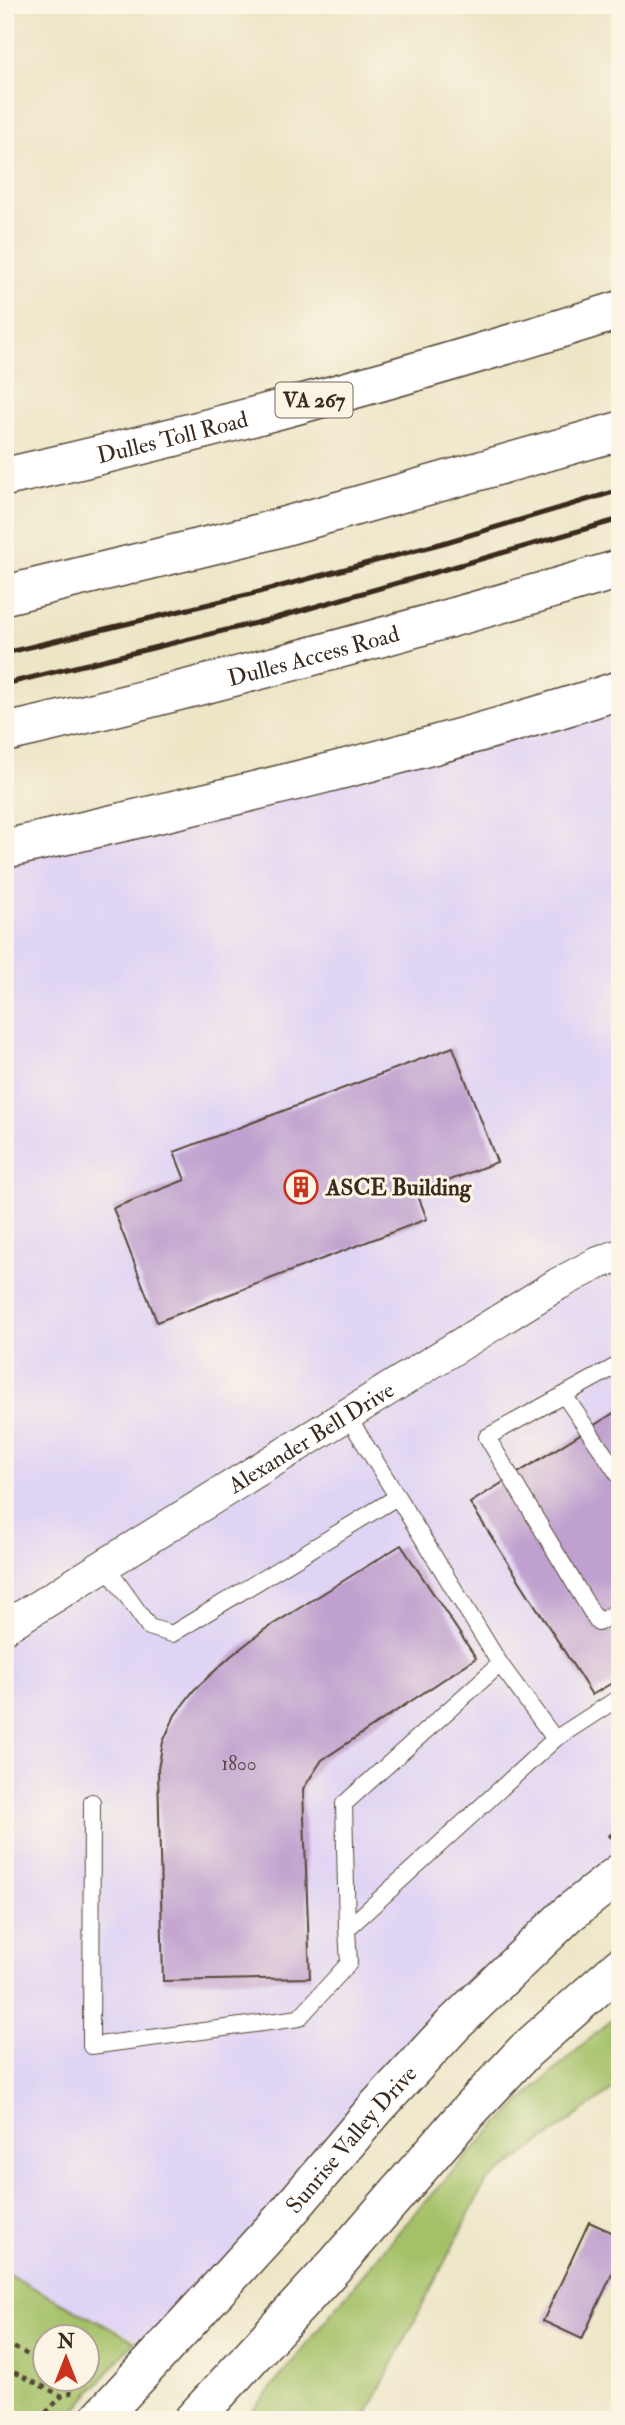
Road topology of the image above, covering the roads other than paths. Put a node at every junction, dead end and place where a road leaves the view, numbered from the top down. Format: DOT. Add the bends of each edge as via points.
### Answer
graph roads {
  1 [pos="620,310"];
  2 [pos="620,431"];
  3 [pos="5,477"];
  4 [pos="620,569"];
  5 [pos="5,595"];
  6 [pos="620,690"];
  7 [pos="5,733"];
  8 [pos="5,849"];
  9 [pos="620,1255"];
  10 [pos="620,1364"];
  11 [pos="564,1395"];
  12 [pos="347,1415"];
  13 [pos="620,1478"];
  14 [pos="397,1497"];
  15 [pos="105,1565"];
  16 [pos="620,1609"];
  17 [pos="5,1627"];
  18 [pos="500,1664"];
  19 [pos="620,1697"];
  20 [pos="555,1739"];
  21 [pos="92,1802"];
  22 [pos="620,1873"];
  23 [pos="347,1929"];
  24 [pos="620,1967"];
  25 [pos="99,2420"];
  26 [pos="193,2420"];
  1 -- 3 [label="main road, Dulles Toll Road / VA 267" via="284,409"];
  2 -- 5 [label="main road" via="257,534"];
  4 -- 7 [label="main road, Dulles Access Road" via="240,677"];
  6 -- 8 [label="main road" via="369,762"];
  9 -- 12 [label="street, Alexander Bell Drive" via="558,1284"];
  10 -- 11 [label="lane"];
  11 -- 13 [label="lane"];
  11 -- 16 [label="lane" via="487,1437 598,1623"];
  12 -- 14 [label="lane"];
  12 -- 15 [label="street, Alexander Bell Drive"];
  14 -- 15 [label="lane" via="172,1634 149,1627"];
  14 -- 18 [label="lane"];
  15 -- 17 [label="street, Alexander Bell Drive"];
  18 -- 20 [label="lane"];
  18 -- 23 [label="lane" via="344,1804"];
  19 -- 20 [label="lane"];
  20 -- 23 [label="lane"];
  21 -- 23 [label="lane" via="91,2046 299,2018 349,1963"];
  22 -- 25 [label="main road, Sunrise Valley Drive" via="568,1914 454,2024"];
  24 -- 26 [label="main road" via="525,2051"];
}
